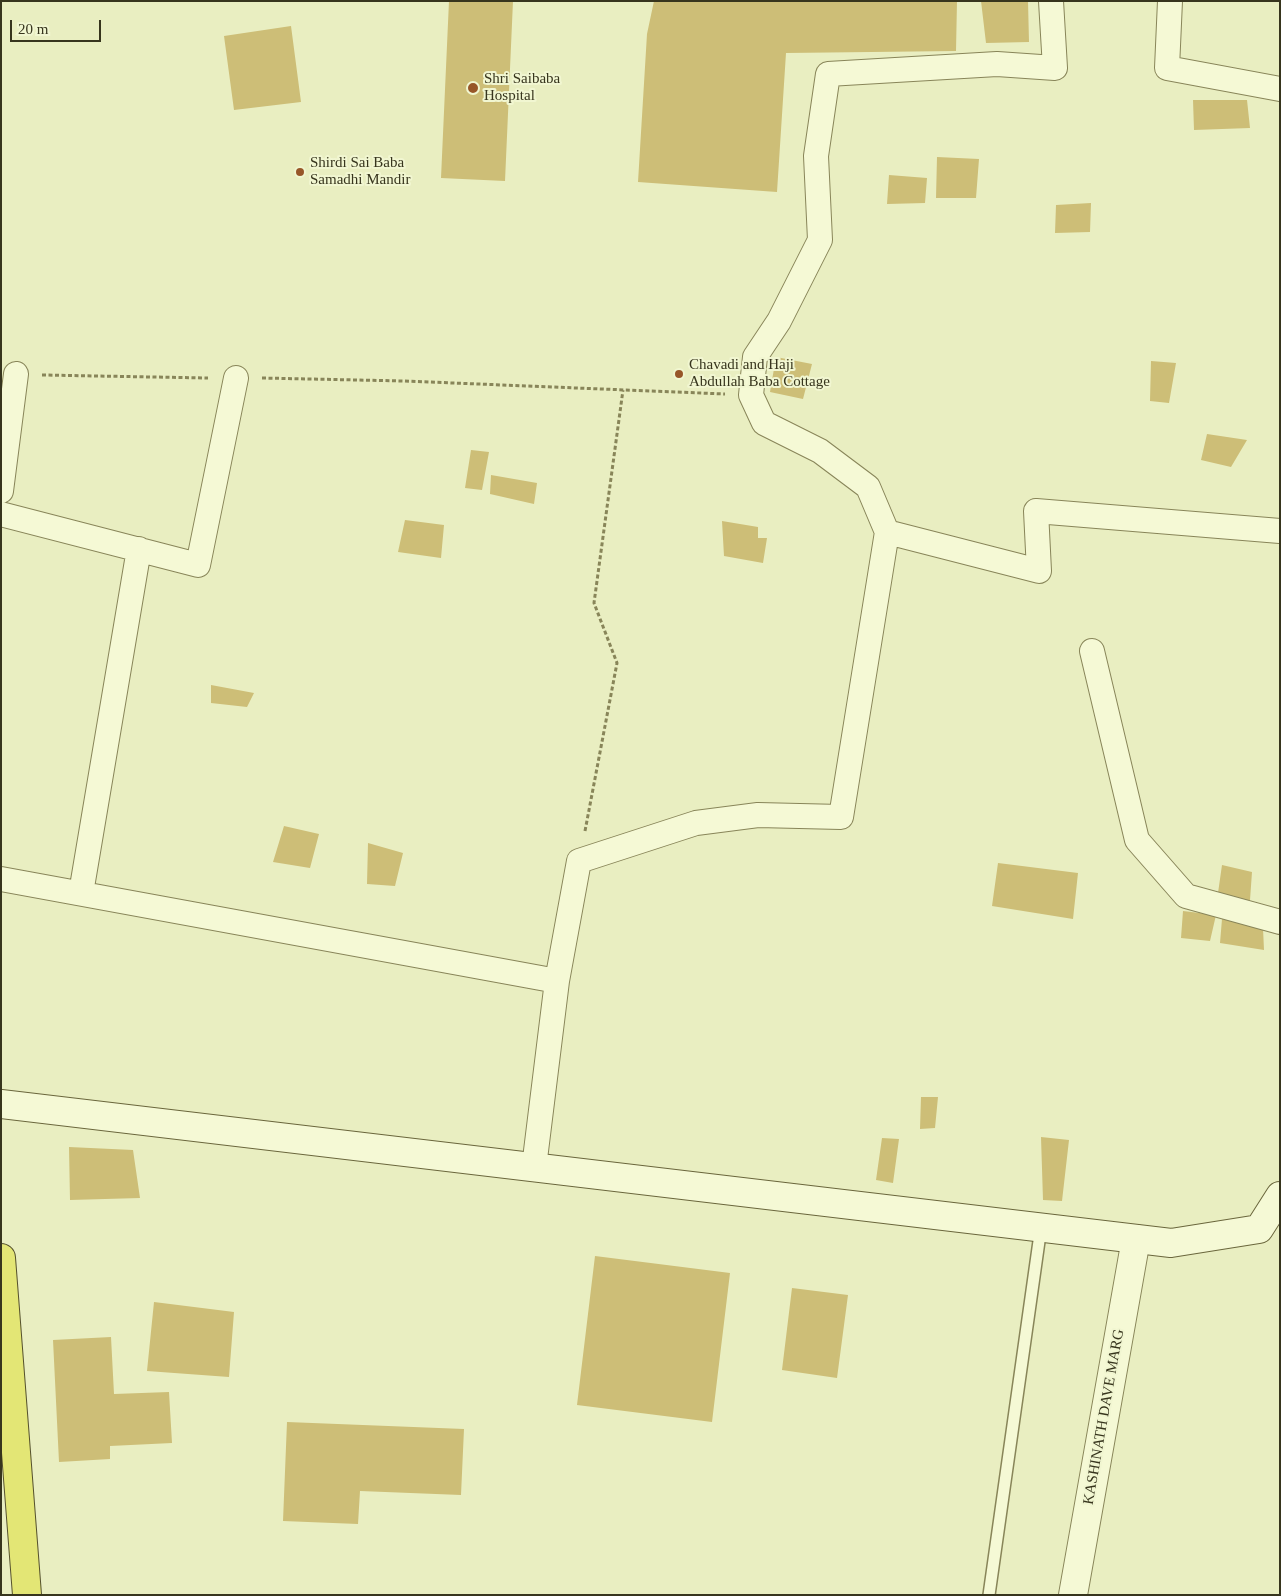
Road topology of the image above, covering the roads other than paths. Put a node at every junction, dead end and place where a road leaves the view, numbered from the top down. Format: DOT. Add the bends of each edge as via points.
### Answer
graph roads {
  1 [pos="1052,1"];
  2 [pos="1170,1"];
  3 [pos="1280,89"];
  4 [pos="16,374"];
  5 [pos="236,378"];
  6 [pos="1,490"];
  7 [pos="1,514"];
  8 [pos="1280,531"];
  9 [pos="887,532"];
  10 [pos="139,549"];
  11 [pos="1092,652"];
  12 [pos="1,879"];
  13 [pos="81,893"];
  14 [pos="1280,922"];
  15 [pos="557,981"];
  16 [pos="1,1104"];
  17 [pos="534,1167"];
  18 [pos="1280,1196"];
  19 [pos="1041,1227"];
  20 [pos="1136,1239"];
  21 [pos="1,1258"];
  22 [pos="27,1595"];
  23 [pos="989,1595"];
  24 [pos="1072,1595"];
  1 -- 9 [label="street" via="1055,68 997,64 828,74 816,156 820,240 779,321 755,357 751,395 764,423 820,451 868,487"];
  2 -- 3 [label="street" via="1167,68"];
  4 -- 6 [label="street"];
  5 -- 10 [label="street" via="198,564"];
  7 -- 10 [label="street"];
  8 -- 9 [label="street" via="1036,511 1040,571"];
  9 -- 15 [label="street" via="841,817 758,815 696,823 580,861"];
  10 -- 13 [label="street"];
  11 -- 14 [label="street" via="1137,840 1186,896"];
  12 -- 13 [label="street"];
  13 -- 15 [label="street"];
  15 -- 17 [label="street"];
  16 -- 17 [label="main road"];
  17 -- 19 [label="main road"];
  18 -- 20 [label="main road" via="1259,1229 1171,1243"];
  19 -- 20 [label="main road"];
  19 -- 23 [label="lane"];
  20 -- 24 [label="main road, KASHINATH DAVE MARG"];
  21 -- 22 [label="highway"];
}
